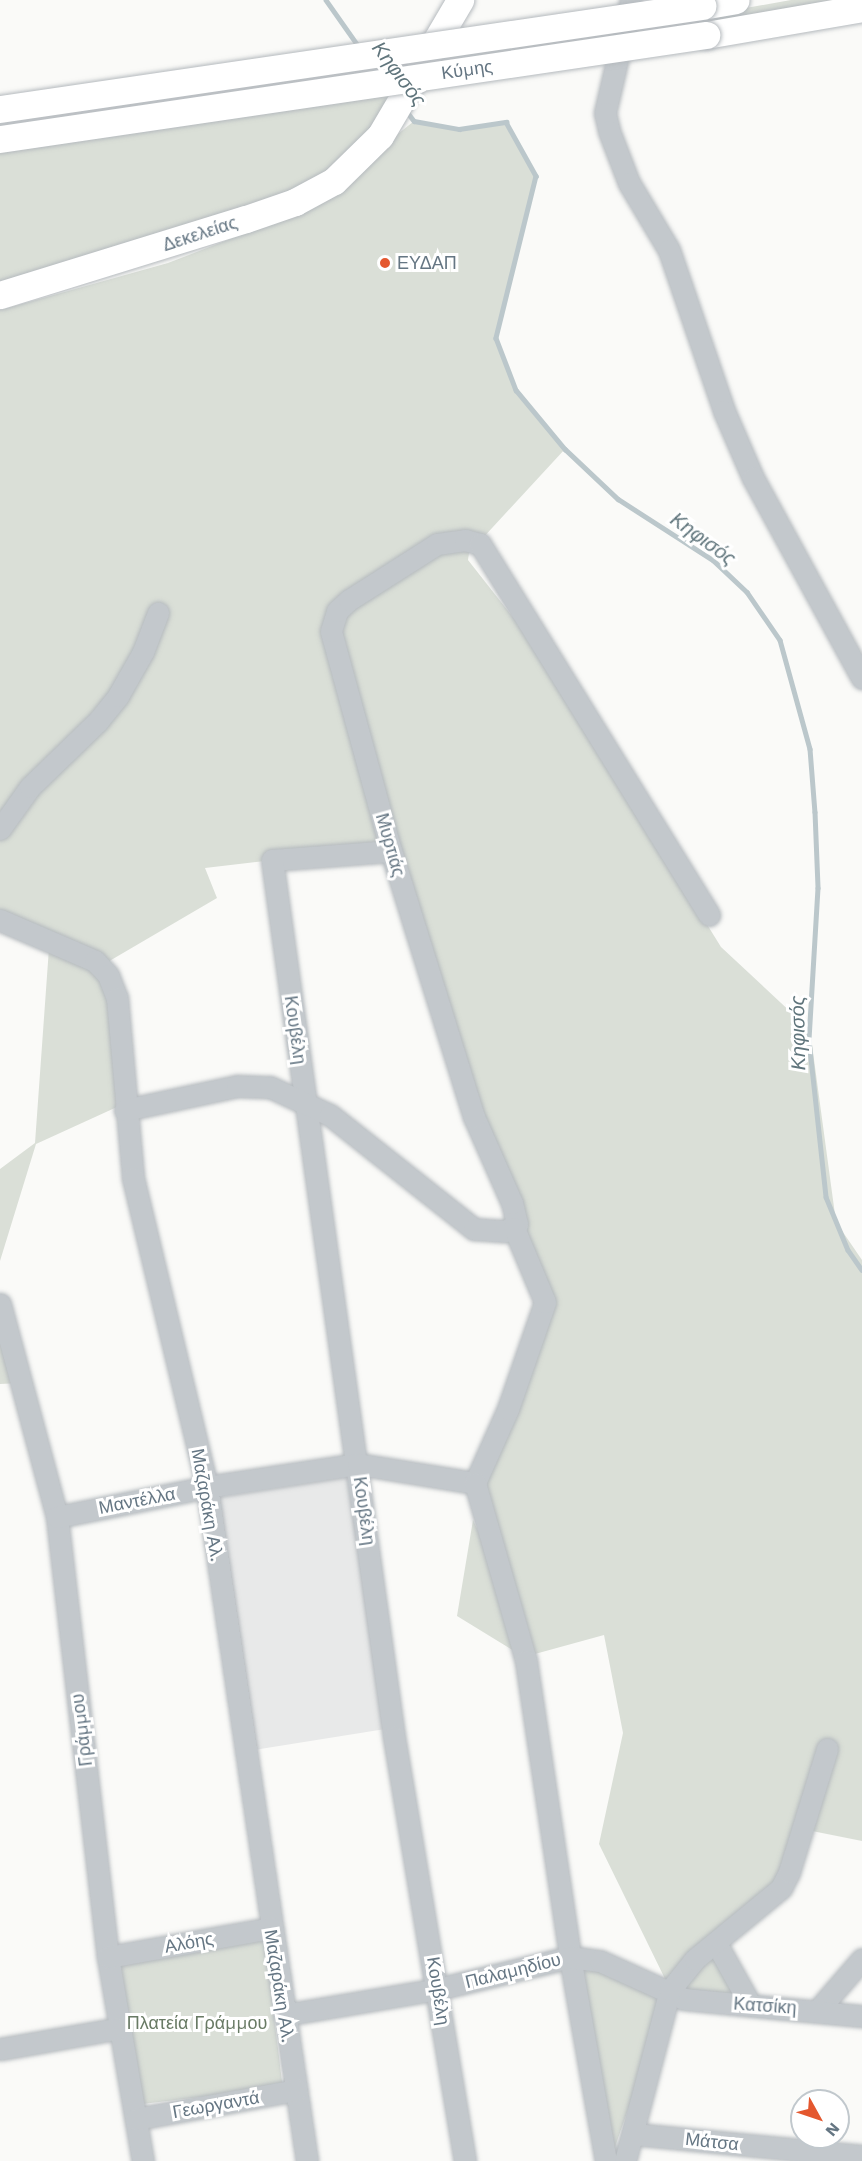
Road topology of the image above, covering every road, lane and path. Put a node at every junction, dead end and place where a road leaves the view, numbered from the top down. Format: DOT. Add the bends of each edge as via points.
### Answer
graph roads {
  1 [pos="460,0"];
  2 [pos="631,0"];
  3 [pos="735,0"];
  4 [pos="862,8"];
  5 [pos="0,109"];
  6 [pos="0,139"];
  7 [pos="0,295"];
  8 [pos="158,613"];
  9 [pos="862,678"];
  10 [pos="0,830"];
  11 [pos="391,850"];
  12 [pos="709,915"];
  13 [pos="0,920"];
  14 [pos="305,1101"];
  15 [pos="125,1110"];
  16 [pos="514,1228"];
  17 [pos="0,1304"];
  18 [pos="358,1464"];
  19 [pos="475,1484"];
  20 [pos="207,1487"];
  21 [pos="57,1517"];
  22 [pos="827,1749"];
  23 [pos="270,1928"];
  24 [pos="716,1942"];
  25 [pos="108,1957"];
  26 [pos="570,1957"];
  27 [pos="862,1959"];
  28 [pos="438,1989"];
  29 [pos="670,1990"];
  30 [pos="750,2004"];
  31 [pos="818,2010"];
  32 [pos="284,2015"];
  33 [pos="862,2016"];
  34 [pos="120,2028"];
  35 [pos="0,2049"];
  36 [pos="296,2090"];
  37 [pos="136,2119"];
  38 [pos="634,2134"];
  39 [pos="862,2156"];
  40 [pos="142,2161"];
  41 [pos="307,2161"];
  42 [pos="465,2161"];
  43 [pos="606,2161"];
  44 [pos="626,2161"];
  1 -- 7 [label="main road, Δεκελείας" via="381,136 334,181 295,202"];
  2 -- 9 [label="street" via="605,113 609,131 629,183 669,250 724,411 748,468"];
  3 -- 5 [label="main road, Κύμης, bridge"];
  4 -- 6 [label="main road, Κύμης, bridge" via="706,35"];
  8 -- 10 [label="street" via="143,652 118,696 15,804"];
  11 -- 12 [label="street, Μυρτιάς" via="331,631 332,621 350,600 436,544 471,541 480,544 514,593"];
  11 -- 14 [label="street, Κουβέλη" via="272,860"];
  11 -- 16 [label="street, Μυρτιάς" via="474,1117 512,1203"];
  13 -- 15 [label="street, Μαζαράκη Αλ." via="84,955 108,975 117,998"];
  14 -- 15 [label="street" via="270,1087 237,1086"];
  14 -- 16 [label="street" via="341,1124 474,1229 489,1232"];
  14 -- 18 [label="street, Κουβέλη"];
  15 -- 20 [label="street, Μαζαράκη Αλ." via="133,1178"];
  16 -- 19 [label="street, Μυρτιάς" via="545,1294 545,1302 508,1408"];
  17 -- 21 [label="street, Γράμμου"];
  18 -- 19 [label="street, Μαντέλλα"];
  18 -- 20 [label="street, Μαντέλλα"];
  18 -- 28 [label="street, Κουβέλη" via="394,1737"];
  19 -- 26 [label="street" via="524,1653"];
  20 -- 21 [label="street, Μαντέλλα"];
  20 -- 23 [label="street, Μαζαράκη Αλ."];
  21 -- 25 [label="street, Γράμμου"];
  22 -- 24 [label="street" via="781,1888"];
  23 -- 25 [label="street, Αλόης"];
  23 -- 32 [label="street, Μαζαράκη Αλ."];
  24 -- 29 [label="street" via="695,1959"];
  24 -- 30 [label="street"];
  25 -- 34 [label="street, Γράμμου"];
  26 -- 28 [label="street, Παλαμηδίου"];
  26 -- 29 [label="street, Παλαμηδίου" via="600,1961"];
  26 -- 43 [label="street"];
  27 -- 31 [label="street"];
  28 -- 32 [label="street, Παλαμηδίου"];
  28 -- 42 [label="street, Κουβέλη"];
  29 -- 30 [label="street, Κατσίκη" via="695,2001"];
  29 -- 38 [label="street"];
  30 -- 31 [label="street, Κατσίκη"];
  31 -- 33 [label="street, Κατσίκη"];
  32 -- 36 [label="street, Μαζαράκη Αλ."];
  34 -- 35 [label="street"];
  34 -- 37 [label="street, Γράμμου"];
  36 -- 37 [label="street, Γεωργαντά"];
  36 -- 41 [label="street, Μαζαράκη Αλ."];
  37 -- 40 [label="street, Γράμμου"];
  38 -- 39 [label="street, Μάτσα"];
  38 -- 44 [label="street"];
}
